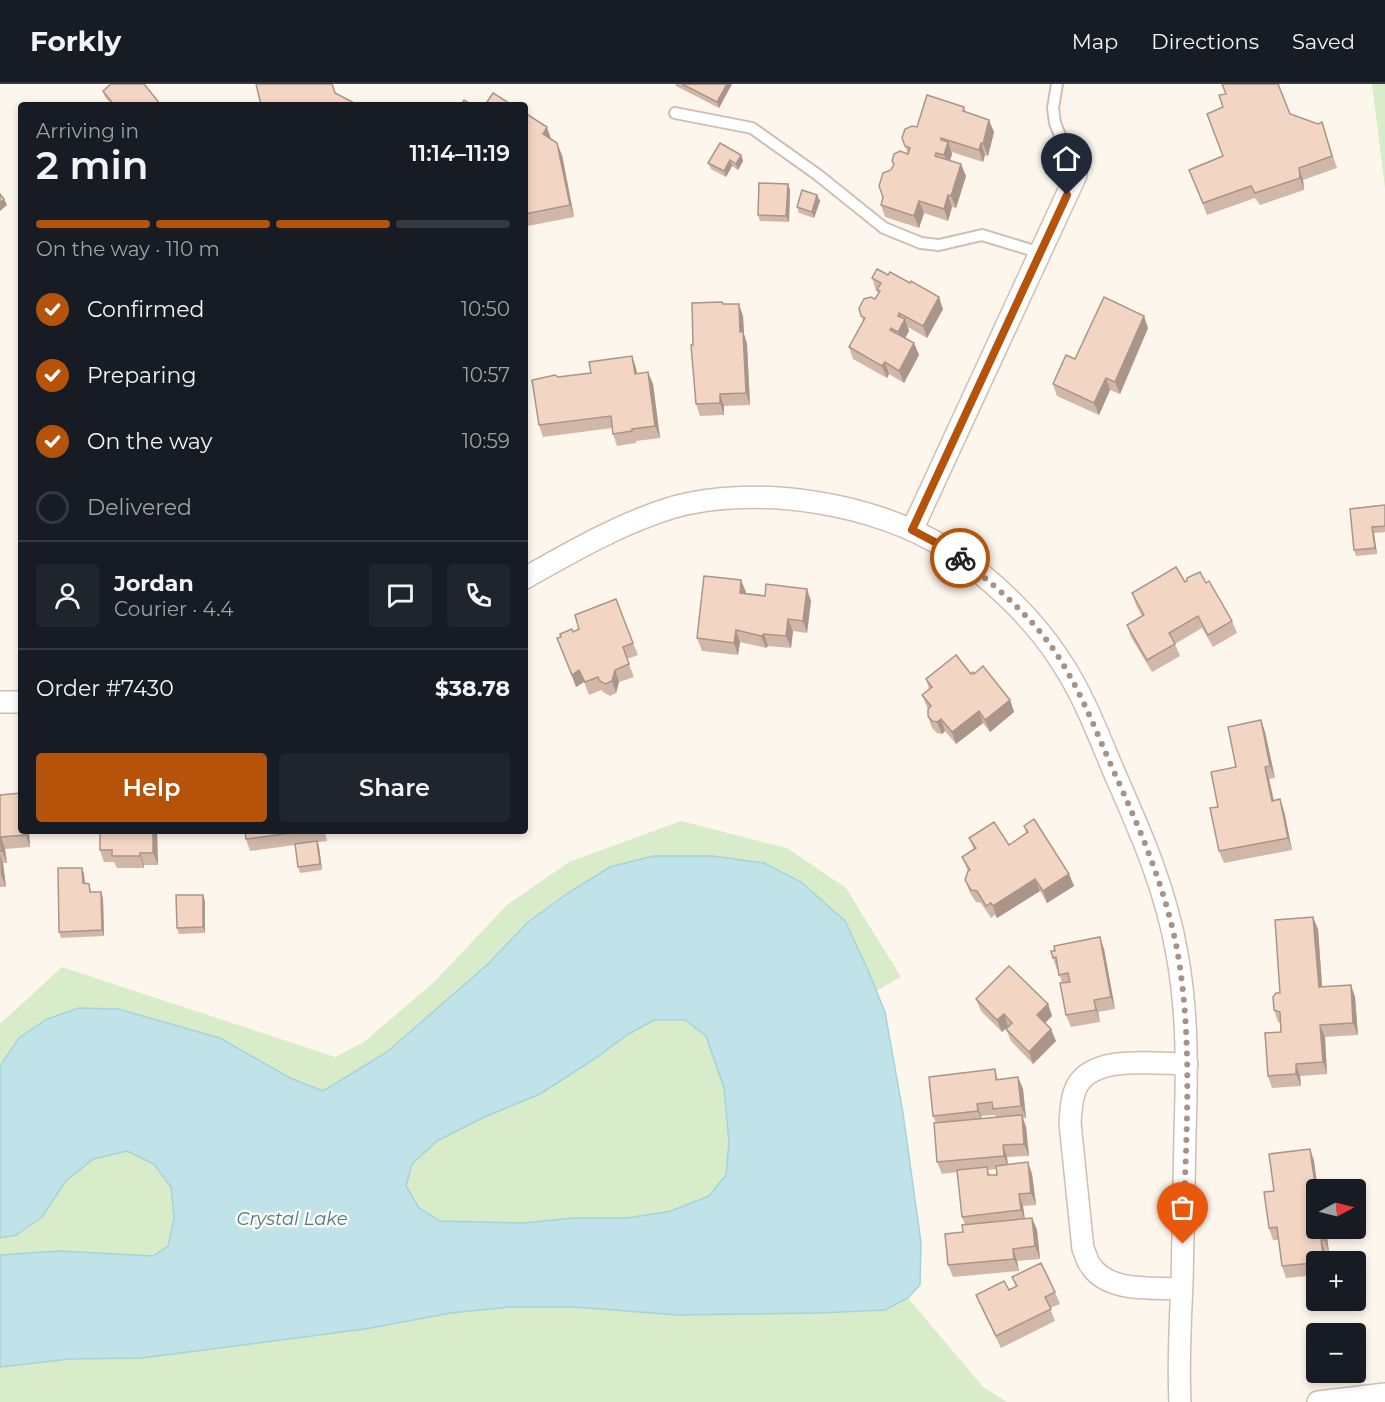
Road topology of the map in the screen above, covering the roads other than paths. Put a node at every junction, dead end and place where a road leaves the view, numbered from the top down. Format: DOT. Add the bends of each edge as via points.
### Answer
graph roads {
  1 [pos="1057,84"];
  2 [pos="675,113"];
  3 [pos="1076,175"];
  4 [pos="1041,253"];
  5 [pos="912,530"];
  6 [pos="528,576"];
  7 [pos="0,702"];
  8 [pos="18,702"];
  9 [pos="1187,1065"];
  10 [pos="1181,1289"];
  11 [pos="1385,1394"];
  12 [pos="1180,1402"];
  13 [pos="1318,1402"];
  1 -- 3 [label="lane" via="1054,123"];
  2 -- 4 [label="lane" via="752,128 884,228 921,243 939,245 982,235"];
  3 -- 4 [label="street"];
  4 -- 5 [label="street"];
  5 -- 6 [label="street" via="818,502 722,498 676,507 630,523"];
  5 -- 9 [label="street" via="956,555 1029,619 1060,660 1084,704 1152,857 1167,909 1178,954"];
  7 -- 8 [label="street"];
  9 -- 10 [label="street"];
  9 -- 10 [label="street" via="1129,1063 1094,1070 1077,1085 1070,1123 1083,1249 1090,1266 1102,1278 1119,1284"];
  10 -- 12 [label="street"];
  11 -- 13 [label="street"];
}
